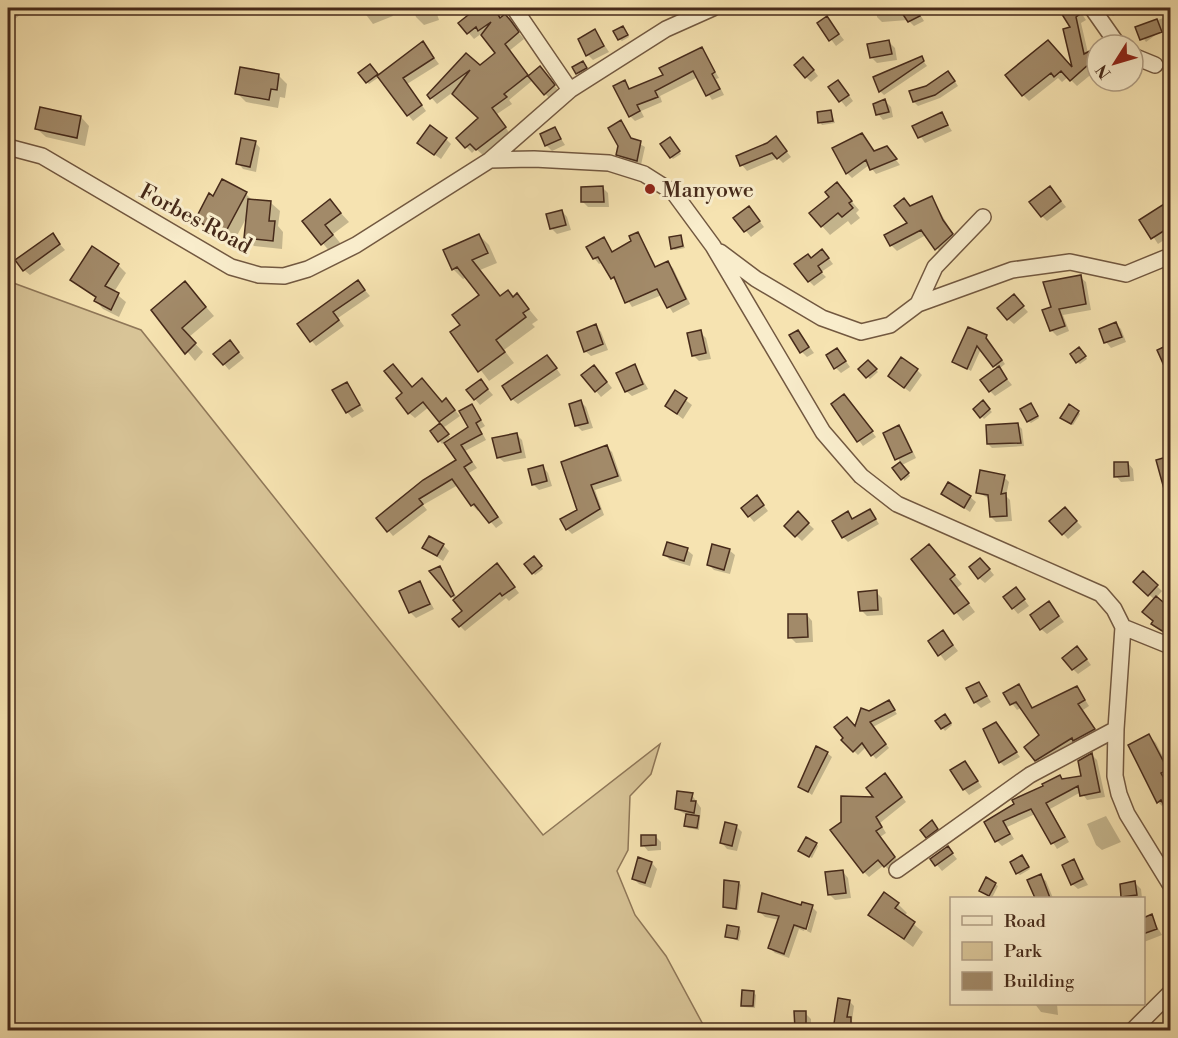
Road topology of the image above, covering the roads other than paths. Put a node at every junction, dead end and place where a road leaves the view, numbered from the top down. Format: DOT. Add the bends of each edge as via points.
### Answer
graph roads {
  1 [pos="514,8"];
  2 [pos="713,8"];
  3 [pos="1092,8"];
  4 [pos="1110,33"];
  5 [pos="1145,61"];
  6 [pos="1155,65"];
  7 [pos="570,90"];
  8 [pos="8,147"];
  9 [pos="490,160"];
  10 [pos="983,217"];
  11 [pos="713,246"];
  12 [pos="1170,256"];
  13 [pos="918,304"];
  14 [pos="1123,627"];
  15 [pos="1170,646"];
  16 [pos="1116,729"];
  17 [pos="897,870"];
  18 [pos="1170,884"];
  19 [pos="1170,993"];
  20 [pos="1133,1030"];
  1 -- 7 [label="street"];
  2 -- 7 [label="street, Forbes Road" via="666,29"];
  3 -- 4 [label="street"];
  5 -- 6 [label="street"];
  7 -- 9 [label="street, Forbes Road"];
  8 -- 9 [label="street, Forbes Road" via="42,156 231,267 259,275 284,276 308,269 356,245"];
  9 -- 11 [label="street" via="609,163 644,174 674,193"];
  10 -- 13 [label="street" via="935,267"];
  11 -- 13 [label="street" via="756,279 822,318 861,332 890,325"];
  11 -- 14 [label="street" via="823,432 861,476 897,504 1101,594"];
  12 -- 13 [label="street" via="1126,274 1070,262 1012,270"];
  14 -- 15 [label="street"];
  14 -- 16 [label="street"];
  16 -- 17 [label="street" via="1030,774"];
  16 -- 18 [label="street" via="1115,776 1119,794"];
  19 -- 20 [label="street"];
}
